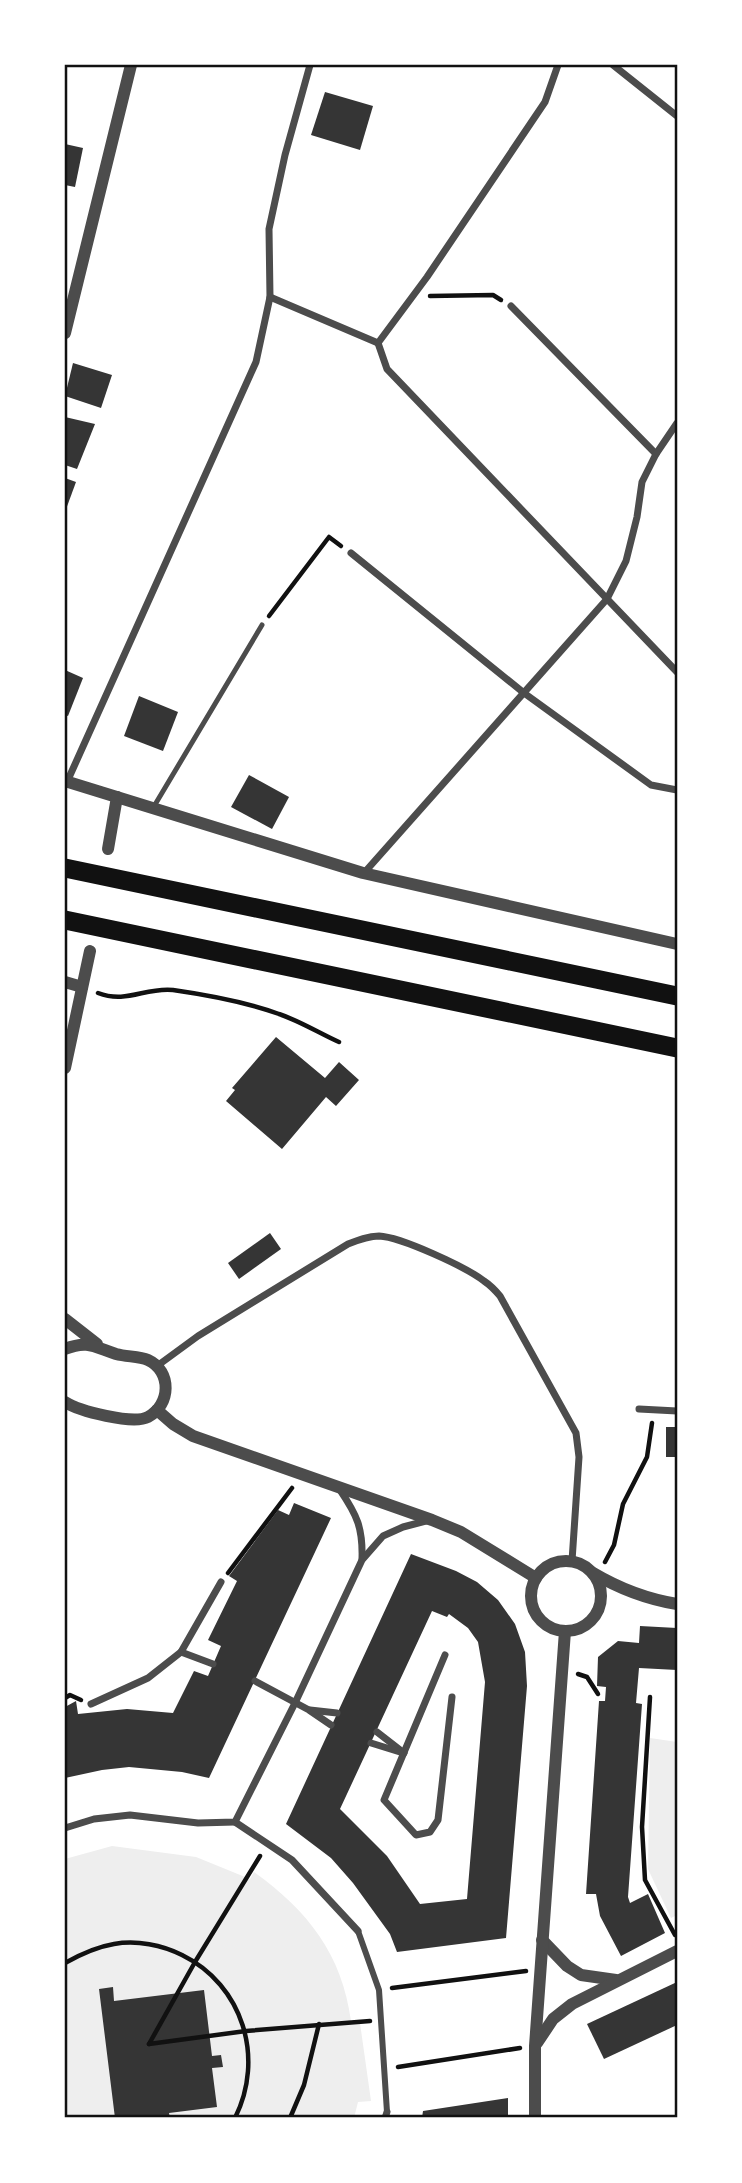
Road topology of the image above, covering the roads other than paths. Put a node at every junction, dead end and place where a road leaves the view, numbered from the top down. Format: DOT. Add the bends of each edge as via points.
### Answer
graph roads {
  1 [pos="131,65"];
  2 [pos="310,65"];
  3 [pos="558,65"];
  4 [pos="613,65"];
  5 [pos="677,116"];
  6 [pos="270,297"];
  7 [pos="511,306"];
  8 [pos="65,333"];
  9 [pos="378,343"];
  10 [pos="677,424"];
  11 [pos="656,454"];
  12 [pos="351,553"];
  13 [pos="607,599"];
  14 [pos="262,625"];
  15 [pos="677,673"];
  16 [pos="524,693"];
  17 [pos="66,781"];
  18 [pos="677,790"];
  19 [pos="117,797"];
  20 [pos="152,808"];
  21 [pos="108,849"];
  22 [pos="65,868"];
  23 [pos="363,873"];
  24 [pos="65,920"];
  25 [pos="677,944"];
  26 [pos="90,951"];
  27 [pos="65,982"];
  28 [pos="82,987"];
  29 [pos="677,996"];
  30 [pos="677,1048"];
  31 [pos="65,1068"];
  32 [pos="65,1319"];
  33 [pos="65,1349"];
  34 [pos="106,1350"];
  35 [pos="157,1366"];
  36 [pos="65,1402"];
  37 [pos="65,1408"];
  38 [pos="639,1409"];
  39 [pos="84,1410"];
  40 [pos="157,1410"];
  41 [pos="677,1411"];
  42 [pos="338,1488"];
  43 [pos="432,1520"];
  44 [pos="362,1560"];
  45 [pos="572,1561"];
  46 [pos="595,1574"];
  47 [pos="536,1578"];
  48 [pos="221,1582"];
  49 [pos="677,1604"];
  50 [pos="565,1631"];
  51 [pos="181,1652"];
  52 [pos="445,1655"];
  53 [pos="213,1664"];
  54 [pos="255,1681"];
  55 [pos="452,1696"];
  56 [pos="295,1703"];
  57 [pos="91,1704"];
  58 [pos="309,1710"];
  59 [pos="337,1713"];
  60 [pos="331,1725"];
  61 [pos="377,1732"];
  62 [pos="371,1743"];
  63 [pos="404,1753"];
  64 [pos="235,1822"];
  65 [pos="65,1828"];
  66 [pos="358,1931"];
  67 [pos="542,1940"];
  68 [pos="677,1951"];
  69 [pos="617,1980"];
  70 [pos="535,2046"];
  71 [pos="386,2115"];
  72 [pos="535,2118"];
  1 -- 8 [label="street"];
  2 -- 6 [label="street" via="269,229"];
  3 -- 9 [label="street" via="545,102"];
  4 -- 5 [label="street"];
  6 -- 9 [label="street"];
  6 -- 17 [label="street" via="256,362"];
  7 -- 11 [label="street"];
  9 -- 13 [label="street" via="387,369"];
  10 -- 11 [label="street"];
  11 -- 13 [label="street" via="642,482 626,561"];
  12 -- 16 [label="street"];
  13 -- 15 [label="street"];
  13 -- 16 [label="street"];
  14 -- 20 [label="lane"];
  16 -- 18 [label="street" via="651,785"];
  16 -- 23 [label="street"];
  17 -- 19 [label="street"];
  19 -- 20 [label="street"];
  19 -- 21 [label="street"];
  20 -- 23 [label="street"];
  22 -- 29 [label="highway"];
  23 -- 25 [label="street"];
  24 -- 30 [label="highway"];
  26 -- 28 [label="street"];
  27 -- 28 [label="street"];
  28 -- 31 [label="street"];
  32 -- 34 [label="street"];
  33 -- 34 [label="street" via="88,1344"];
  34 -- 35 [label="street"];
  35 -- 40 [label="street" via="166,1392"];
  35 -- 45 [label="street" via="348,1244 368,1237 393,1238 461,1268 500,1296 576,1433 579,1457"];
  36 -- 39 [label="street"];
  37 -- 39 [label="street"];
  38 -- 41 [label="street"];
  39 -- 40 [label="street" via="135,1420"];
  40 -- 42 [label="street" via="193,1436"];
  42 -- 43 [label="street"];
  42 -- 44 [label="street" via="359,1523"];
  43 -- 44 [label="street" via="383,1536"];
  43 -- 47 [label="street" via="461,1532"];
  44 -- 56 [label="street"];
  45 -- 46 [label="street"];
  45 -- 47 [label="street" via="551,1564"];
  46 -- 49 [label="street" via="621,1589"];
  46 -- 50 [label="street" via="601,1593 595,1615 587,1624"];
  47 -- 50 [label="street" via="532,1589 536,1613 553,1629"];
  48 -- 51 [label="street"];
  50 -- 67 [label="street"];
  51 -- 53 [label="street"];
  51 -- 57 [label="street" via="148,1678"];
  52 -- 63 [label="street"];
  54 -- 56 [label="street"];
  55 -- 63 [label="street" via="438,1820 423,1835 416,1835 384,1800"];
  56 -- 58 [label="street"];
  56 -- 64 [label="street"];
  58 -- 59 [label="street"];
  58 -- 60 [label="street"];
  61 -- 63 [label="street"];
  62 -- 63 [label="street"];
  64 -- 65 [label="street" via="130,1815"];
  64 -- 66 [label="street" via="292,1860"];
  66 -- 71 [label="street" via="379,1990"];
  67 -- 69 [label="street" via="581,1975"];
  67 -- 70 [label="street"];
  68 -- 69 [label="street"];
  69 -- 70 [label="street" via="553,2019"];
  70 -- 72 [label="street"];
}
